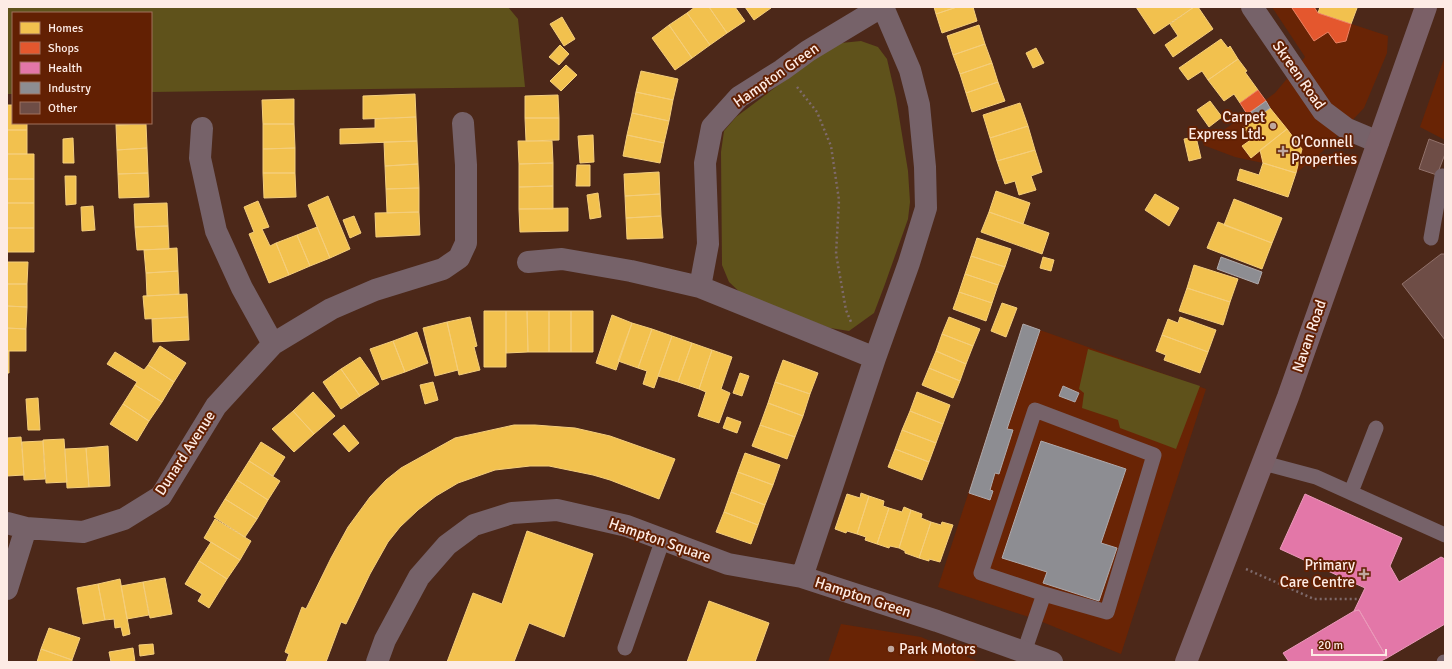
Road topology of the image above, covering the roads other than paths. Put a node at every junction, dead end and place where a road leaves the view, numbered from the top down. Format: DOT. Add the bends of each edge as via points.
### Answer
graph roads {
  1 [pos="882,7"];
  2 [pos="1252,7"];
  3 [pos="1426,7"];
  4 [pos="463,123"];
  5 [pos="202,128"];
  6 [pos="1378,142"];
  7 [pos="1442,176"];
  8 [pos="1440,213"];
  9 [pos="1431,238"];
  10 [pos="528,262"];
  11 [pos="700,287"];
  12 [pos="273,344"];
  13 [pos="875,358"];
  14 [pos="1376,428"];
  15 [pos="1263,463"];
  16 [pos="1351,492"];
  17 [pos="16,525"];
  18 [pos="1445,535"];
  19 [pos="663,539"];
  20 [pos="802,577"];
  21 [pos="7,589"];
  22 [pos="1044,594"];
  23 [pos="625,648"];
  24 [pos="1024,652"];
  25 [pos="377,662"];
  26 [pos="1052,662"];
  27 [pos="1186,662"];
  1 -- 11 [label="street, Hampton Green" via="808,51 739,98 712,127 705,163 708,244"];
  1 -- 13 [label="street, Hampton Green" via="910,70 920,105 926,208"];
  2 -- 6 [label="street, Skreen Road" via="1323,112 1347,128"];
  3 -- 6 [label="main road, Navan Road"];
  4 -- 12 [label="street, Dunard Avenue" via="466,243 459,258 443,269 375,290 331,309"];
  5 -- 12 [label="street" via="200,158 216,231 242,288"];
  6 -- 15 [label="main road, Navan Road"];
  7 -- 8 [label="lane"];
  8 -- 9 [label="lane"];
  10 -- 11 [label="street" via="562,260 630,271"];
  11 -- 13 [label="street"];
  12 -- 17 [label="street, Dunard Avenue" via="216,406 161,496 124,519 83,532"];
  13 -- 20 [label="street, Hampton Green"];
  14 -- 16 [label="lane"];
  15 -- 16 [label="lane" via="1316,477"];
  15 -- 27 [label="main road, Navan Road"];
  16 -- 18 [label="lane"];
  17 -- 21 [label="street"];
  19 -- 20 [label="street, Hampton Square" via="728,564"];
  19 -- 23 [label="lane"];
  19 -- 25 [label="street, Hampton Square" via="627,526 557,510 512,513 474,525 447,545 419,577 385,640"];
  20 -- 24 [label="street, Hampton Green"];
  22 -- 22 [label="lane" via="981,573 1035,410 1154,455 1106,612"];
  22 -- 24 [label="lane"];
  24 -- 26 [label="street, Hampton Green"];
}
